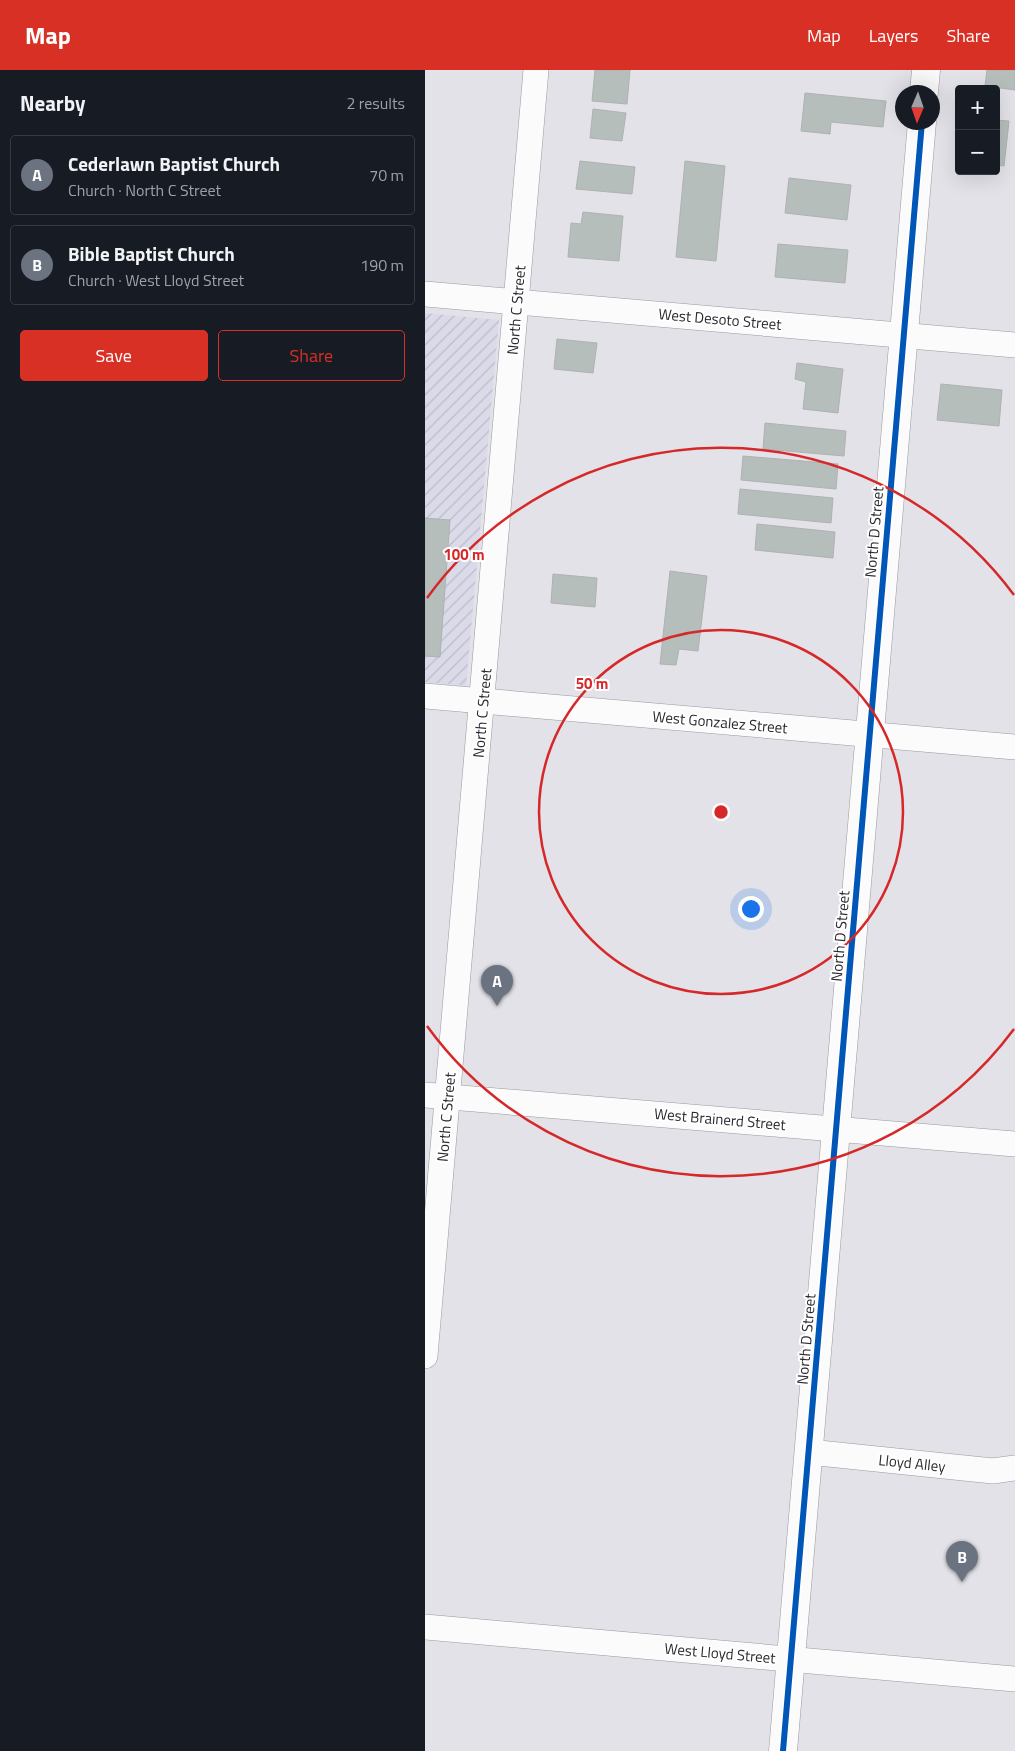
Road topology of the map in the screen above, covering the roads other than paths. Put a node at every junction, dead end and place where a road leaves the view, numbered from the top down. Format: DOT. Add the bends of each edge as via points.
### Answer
graph roads {
  1 [pos="537,70"];
  2 [pos="926,70"];
  3 [pos="925,85"];
  4 [pos="920,130"];
  5 [pos="425,294"];
  6 [pos="517,302"];
  7 [pos="903,335"];
  8 [pos="1015,345"];
  9 [pos="425,696"];
  10 [pos="483,701"];
  11 [pos="870,735"];
  12 [pos="1015,747"];
  13 [pos="437,1096"];
  14 [pos="836,1128"];
  15 [pos="1015,1144"];
  16 [pos="425,1356"];
  17 [pos="809,1452"];
  18 [pos="1015,1468"];
  19 [pos="425,1627"];
  20 [pos="790,1659"];
  21 [pos="1015,1679"];
  22 [pos="783,1751"];
  1 -- 6 [label="street, North C Street"];
  2 -- 3 [label="street"];
  4 -- 7 [label="street, North D Street"];
  5 -- 6 [label="street, West Desoto Street"];
  6 -- 7 [label="street, West Desoto Street"];
  6 -- 10 [label="street, North C Street"];
  7 -- 8 [label="street, West Desoto Street"];
  7 -- 11 [label="street, North D Street"];
  9 -- 10 [label="street, West Gonzalez Street"];
  10 -- 11 [label="street, West Gonzalez Street"];
  10 -- 13 [label="street, North C Street"];
  11 -- 12 [label="street, West Gonzalez Street"];
  11 -- 14 [label="street, North D Street"];
  13 -- 14 [label="street, West Brainerd Street"];
  13 -- 16 [label="street, North C Street"];
  14 -- 15 [label="street, West Brainerd Street"];
  14 -- 17 [label="street, North D Street"];
  17 -- 18 [label="street, Lloyd Alley" via="993,1472"];
  17 -- 20 [label="street, North D Street"];
  19 -- 20 [label="street, West Lloyd Street"];
  20 -- 21 [label="street, West Lloyd Street"];
  20 -- 22 [label="street, North D Street"];
}
